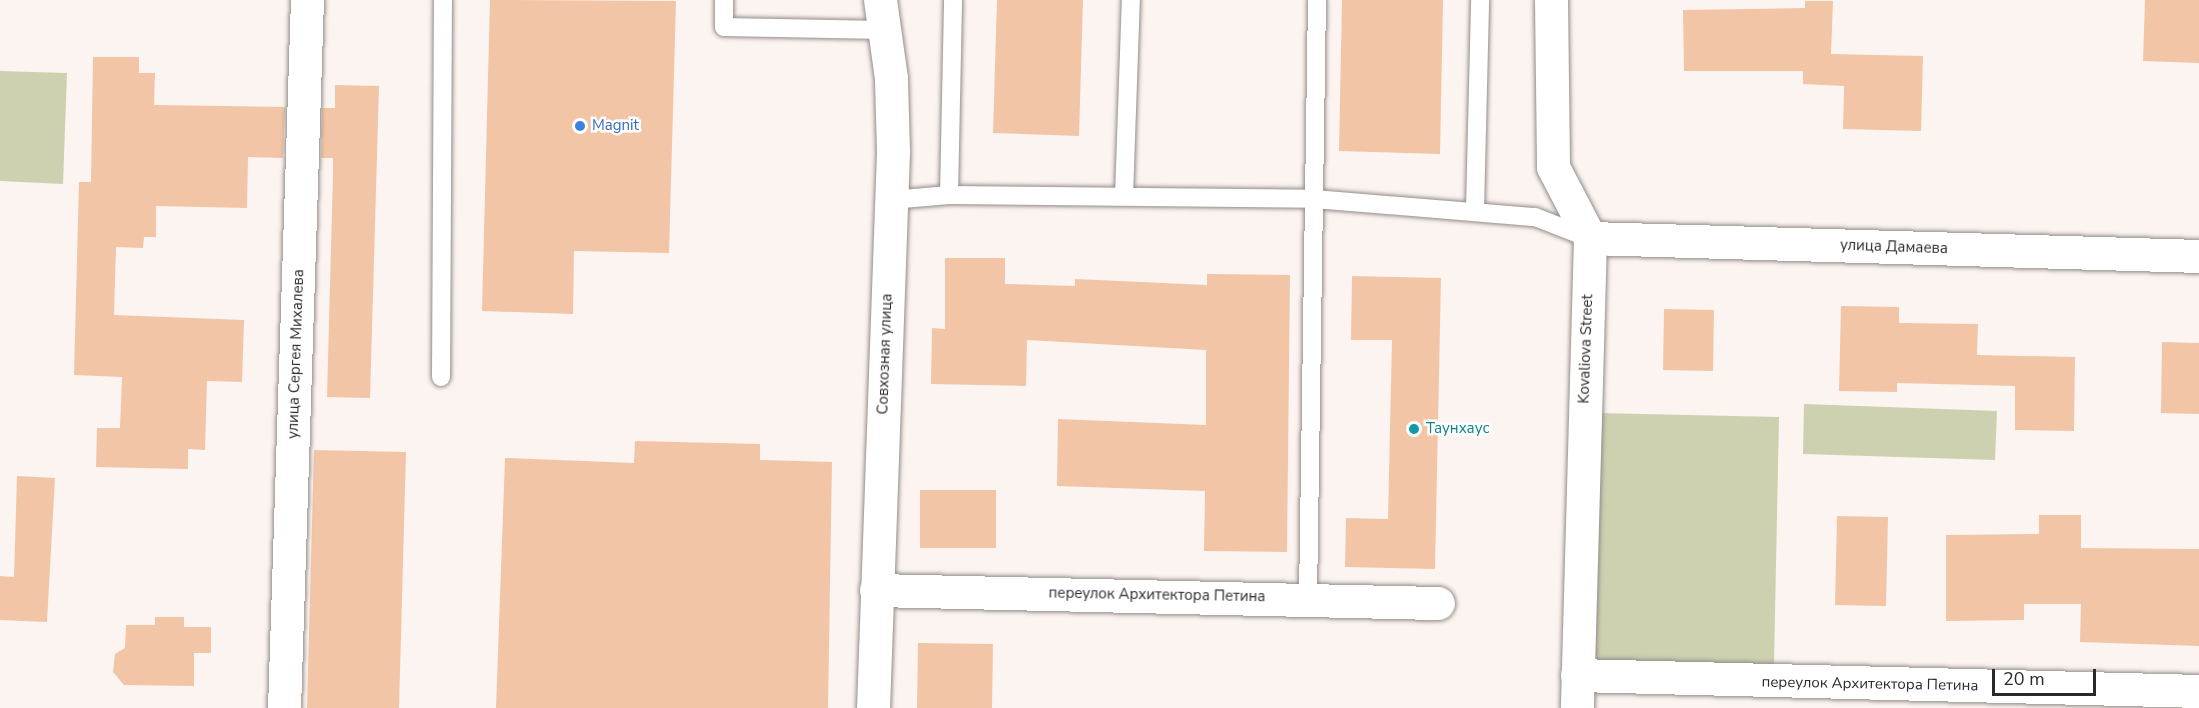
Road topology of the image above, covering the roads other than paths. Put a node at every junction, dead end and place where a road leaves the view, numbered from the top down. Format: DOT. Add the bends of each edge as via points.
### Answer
graph roads {
  1 [pos="308,0"];
  2 [pos="443,0"];
  3 [pos="724,0"];
  4 [pos="953,0"];
  5 [pos="1131,0"];
  6 [pos="1317,0"];
  7 [pos="1480,0"];
  8 [pos="1551,0"];
  9 [pos="882,15"];
  10 [pos="949,195"];
  11 [pos="1124,196"];
  12 [pos="1314,199"];
  13 [pos="891,200"];
  14 [pos="1475,210"];
  15 [pos="1590,238"];
  16 [pos="2199,256"];
  17 [pos="441,377"];
  18 [pos="876,590"];
  19 [pos="1308,598"];
  20 [pos="1438,603"];
  21 [pos="1577,675"];
  22 [pos="2199,692"];
  23 [pos="284,708"];
  24 [pos="873,708"];
  25 [pos="1577,708"];
  1 -- 23 [label="street, улица Сергея Михалева"];
  2 -- 17 [label="lane"];
  3 -- 9 [label="lane" via="724,27"];
  4 -- 10 [label="lane"];
  5 -- 11 [label="lane"];
  6 -- 12 [label="lane"];
  7 -- 14 [label="lane"];
  8 -- 15 [label="street, Kovaliova Street" via="1553,167"];
  9 -- 13 [label="street, Совхозная улица" via="891,78"];
  10 -- 11 [label="lane"];
  10 -- 13 [label="lane"];
  11 -- 12 [label="lane"];
  12 -- 14 [label="lane"];
  12 -- 19 [label="lane"];
  13 -- 18 [label="street, Совхозная улица"];
  14 -- 15 [label="lane" via="1535,217"];
  15 -- 16 [label="street, улица Дамаева"];
  15 -- 21 [label="street, Kovaliova Street"];
  18 -- 19 [label="street, переулок Архитектора Петина"];
  18 -- 24 [label="street, Совхозная улица"];
  19 -- 20 [label="street, переулок Архитектора Петина"];
  21 -- 22 [label="street, переулок Архитектора Петина"];
  21 -- 25 [label="street, Kovaliova Street"];
}
